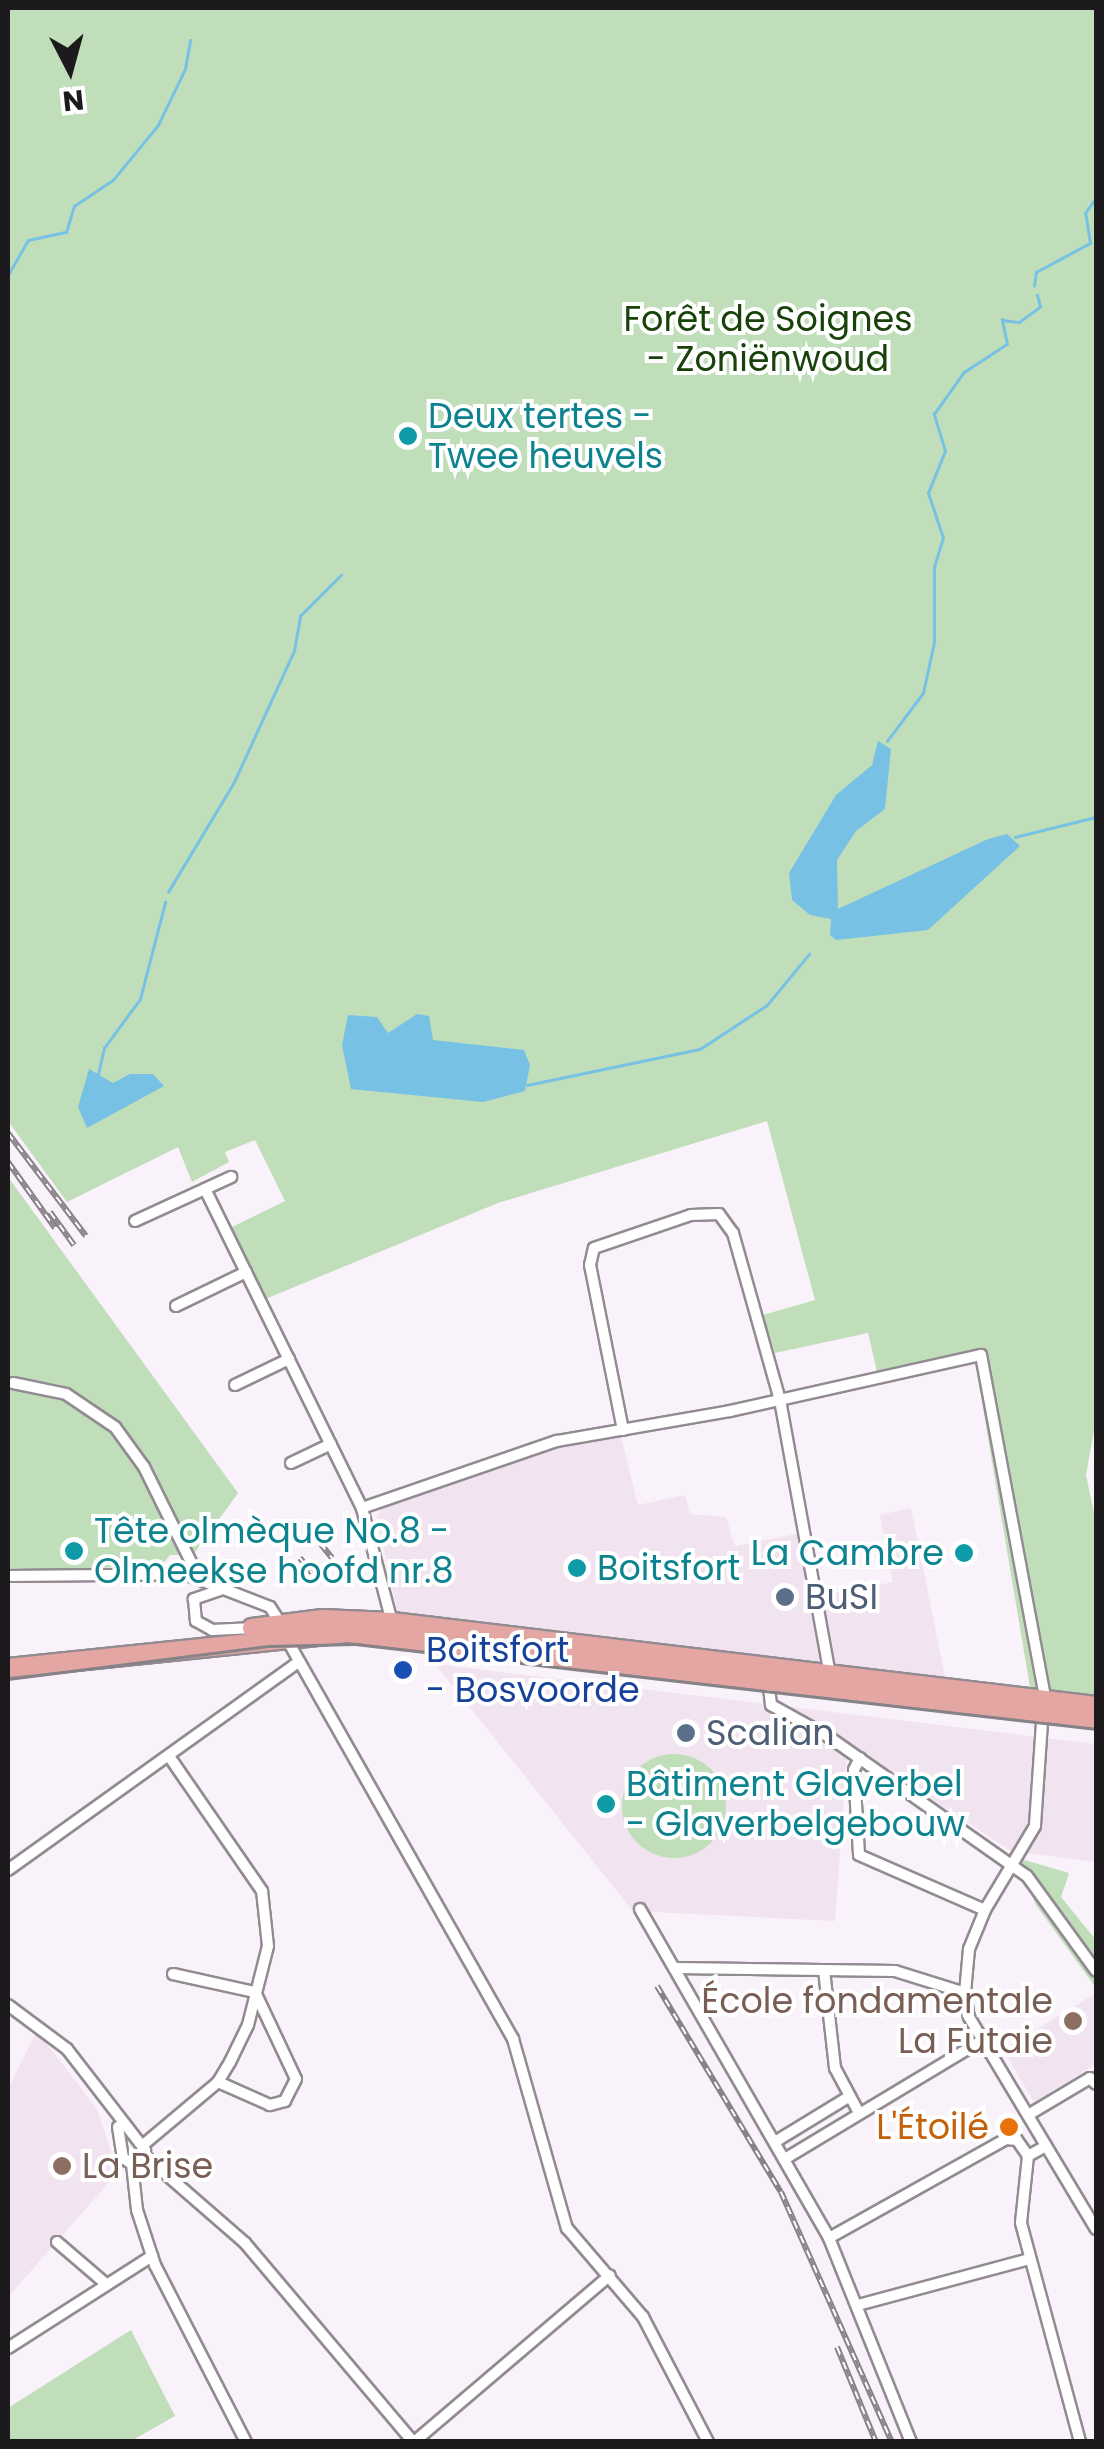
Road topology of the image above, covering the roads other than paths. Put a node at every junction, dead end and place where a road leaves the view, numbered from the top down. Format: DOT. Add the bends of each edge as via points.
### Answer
graph roads {
  1 [pos="231,1177"];
  2 [pos="205,1189"];
  3 [pos="136,1221"];
  4 [pos="246,1272"];
  5 [pos="176,1306"];
  6 [pos="288,1359"];
  7 [pos="12,1383"];
  8 [pos="235,1385"];
  9 [pos="780,1400"];
  10 [pos="622,1430"];
  11 [pos="330,1444"];
  12 [pos="292,1464"];
  13 [pos="362,1508"];
  14 [pos="193,1569"];
  15 [pos="8,1576"];
  16 [pos="222,1590"];
  17 [pos="202,1592"];
  18 [pos="392,1622"];
  19 [pos="255,1628"];
  20 [pos="283,1630"];
  21 [pos="184,1646"];
  22 [pos="296,1664"];
  23 [pos="8,1668"];
  24 [pos="830,1675"];
  25 [pos="768,1680"];
  26 [pos="1044,1706"];
  27 [pos="1096,1706"];
  28 [pos="1096,1719"];
  29 [pos="168,1756"];
  30 [pos="860,1758"];
  31 [pos="1010,1863"];
  32 [pos="8,1870"];
  33 [pos="640,1909"];
  34 [pos="985,1910"];
  35 [pos="676,1968"];
  36 [pos="824,1970"];
  37 [pos="1096,1971"];
  38 [pos="173,1974"];
  39 [pos="256,1992"];
  40 [pos="965,1993"];
  41 [pos="8,2005"];
  42 [pos="982,2040"];
  43 [pos="218,2082"];
  44 [pos="1096,2084"];
  45 [pos="850,2096"];
  46 [pos="859,2114"];
  47 [pos="1028,2116"];
  48 [pos="778,2140"];
  49 [pos="1046,2146"];
  50 [pos="137,2147"];
  51 [pos="1028,2156"];
  52 [pos="788,2157"];
  53 [pos="132,2164"];
  54 [pos="1096,2228"];
  55 [pos="829,2238"];
  56 [pos="57,2242"];
  57 [pos="152,2256"];
  58 [pos="1030,2259"];
  59 [pos="610,2275"];
  60 [pos="106,2284"];
  61 [pos="858,2305"];
  62 [pos="8,2348"];
  63 [pos="246,2442"];
  64 [pos="413,2442"];
  65 [pos="708,2442"];
  66 [pos="911,2442"];
  67 [pos="1080,2442"];
  1 -- 2 [label="street"];
  2 -- 3 [label="street"];
  2 -- 4 [label="street"];
  4 -- 5 [label="street"];
  4 -- 6 [label="street"];
  6 -- 8 [label="street"];
  6 -- 11 [label="street"];
  7 -- 14 [label="street" via="66,1394 115,1427 185,1543"];
  9 -- 10 [label="street"];
  9 -- 10 [label="street" via="733,1233 719,1214 691,1215 601,1240 591,1257"];
  9 -- 24 [label="street"];
  9 -- 26 [label="street" via="980,1355"];
  10 -- 13 [label="street" via="496,1457"];
  11 -- 12 [label="street"];
  11 -- 13 [label="street"];
  13 -- 18 [label="street"];
  14 -- 15 [label="street"];
  14 -- 16 [label="street"];
  14 -- 17 [label="street"];
  16 -- 17 [label="street"];
  16 -- 20 [label="street" via="270,1607"];
  17 -- 19 [label="street" via="192,1611 201,1625"];
  18 -- 20 [label="main road"];
  18 -- 24 [label="main road"];
  19 -- 20 [label="main road"];
  19 -- 21 [label="main road"];
  20 -- 21 [label="main road"];
  20 -- 22 [label="street"];
  20 -- 25 [label="main road"];
  21 -- 23 [label="main road"];
  22 -- 29 [label="street"];
  22 -- 59 [label="street" via="497,2009 512,2039 567,2228"];
  24 -- 26 [label="main road"];
  25 -- 26 [label="main road"];
  25 -- 30 [label="street" via="771,1705"];
  26 -- 27 [label="main road"];
  26 -- 28 [label="main road"];
  26 -- 31 [label="street" via="1035,1826"];
  29 -- 32 [label="street"];
  29 -- 39 [label="street" via="262,1892 268,1946"];
  30 -- 31 [label="street"];
  30 -- 34 [label="street" via="854,1770 859,1855"];
  31 -- 34 [label="street"];
  31 -- 37 [label="street" via="1027,1876"];
  33 -- 35 [label="street"];
  34 -- 40 [label="street" via="969,1949"];
  35 -- 36 [label="street"];
  35 -- 48 [label="street"];
  36 -- 40 [label="street" via="895,1971"];
  36 -- 45 [label="street" via="836,2068"];
  38 -- 39 [label="street"];
  39 -- 43 [label="street" via="248,2026"];
  39 -- 43 [label="street" via="291,2066 295,2091 270,2105"];
  40 -- 42 [label="street"];
  41 -- 50 [label="street" via="67,2049"];
  42 -- 46 [label="street"];
  42 -- 47 [label="street"];
  43 -- 50 [label="street"];
  44 -- 47 [label="street" via="1090,2078"];
  45 -- 46 [label="street"];
  45 -- 48 [label="street"];
  46 -- 52 [label="street"];
  47 -- 49 [label="street"];
  48 -- 52 [label="street"];
  49 -- 51 [label="street"];
  49 -- 54 [label="street"];
  50 -- 53 [label="street"];
  50 -- 53 [label="street" via="122,2154"];
  50 -- 64 [label="street" via="245,2244"];
  51 -- 55 [label="street" via="1017,2140 1006,2139"];
  51 -- 58 [label="street" via="1019,2208"];
  52 -- 55 [label="street"];
  53 -- 57 [label="street"];
  55 -- 61 [label="street"];
  56 -- 60 [label="street"];
  57 -- 60 [label="street"];
  57 -- 63 [label="street"];
  58 -- 61 [label="street"];
  58 -- 67 [label="street"];
  59 -- 64 [label="street"];
  59 -- 65 [label="street" via="656,2336"];
  60 -- 62 [label="street"];
  61 -- 66 [label="street"];
}
